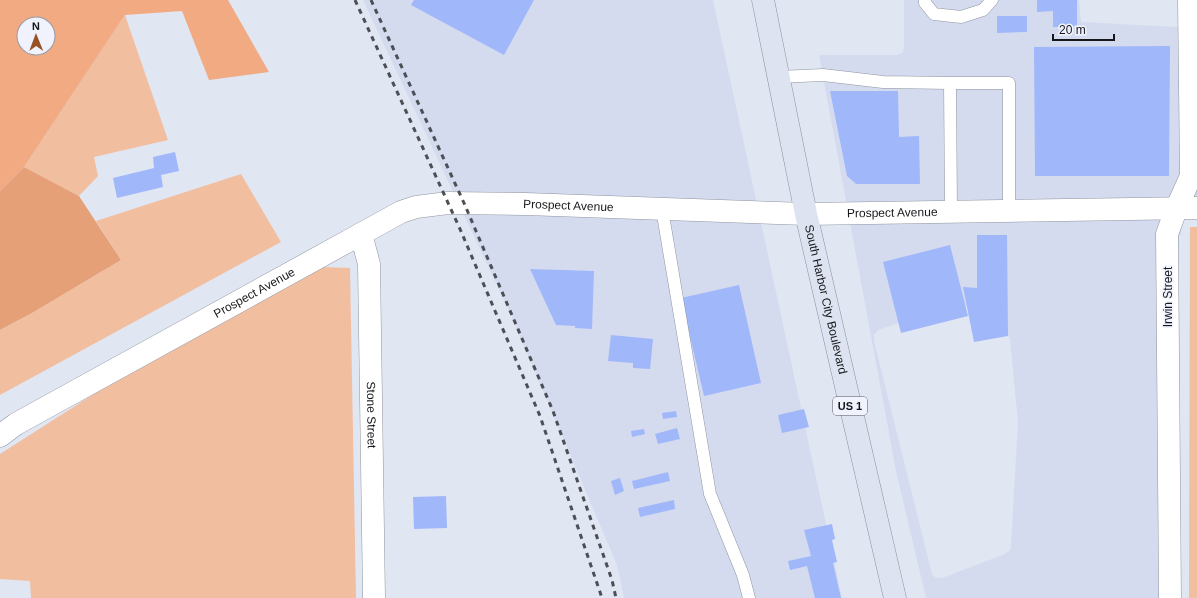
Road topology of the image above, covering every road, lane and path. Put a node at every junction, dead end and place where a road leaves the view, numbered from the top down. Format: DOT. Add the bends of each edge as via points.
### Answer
graph roads {
  1 [pos="763,0"];
  2 [pos="925,0"];
  3 [pos="992,0"];
  4 [pos="1189,0"];
  5 [pos="778,77"];
  6 [pos="950,83"];
  7 [pos="1187,208"];
  8 [pos="662,209"];
  9 [pos="1009,210"];
  10 [pos="951,211"];
  11 [pos="806,214"];
  12 [pos="361,234"];
  13 [pos="0,436"];
  14 [pos="374,598"];
  15 [pos="749,598"];
  16 [pos="894,598"];
  17 [pos="1170,598"];
  1 -- 5 [label="main road, South Harbor City Boulevard / US 1"];
  2 -- 3 [label="lane" via="934,14 961,17 983,10"];
  4 -- 7 [label="street, Irwin Street" via="1191,176"];
  5 -- 6 [label="lane" via="823,75 883,82"];
  5 -- 11 [label="main road, South Harbor City Boulevard / US 1"];
  6 -- 9 [label="lane" via="1009,83"];
  6 -- 10 [label="lane"];
  7 -- 9 [label="street, Prospect Avenue"];
  7 -- 17 [label="street, Irwin Street" via="1167,234"];
  8 -- 11 [label="street, Prospect Avenue"];
  8 -- 12 [label="street, Prospect Avenue" via="448,203 416,207"];
  8 -- 15 [label="lane" via="710,494 743,575"];
  9 -- 10 [label="street, Prospect Avenue"];
  10 -- 11 [label="street, Prospect Avenue"];
  11 -- 16 [label="main road, South Harbor City Boulevard / US 1"];
  12 -- 13 [label="street, Prospect Avenue" via="16,424"];
  12 -- 14 [label="street, Stone Street" via="369,264"];
}
